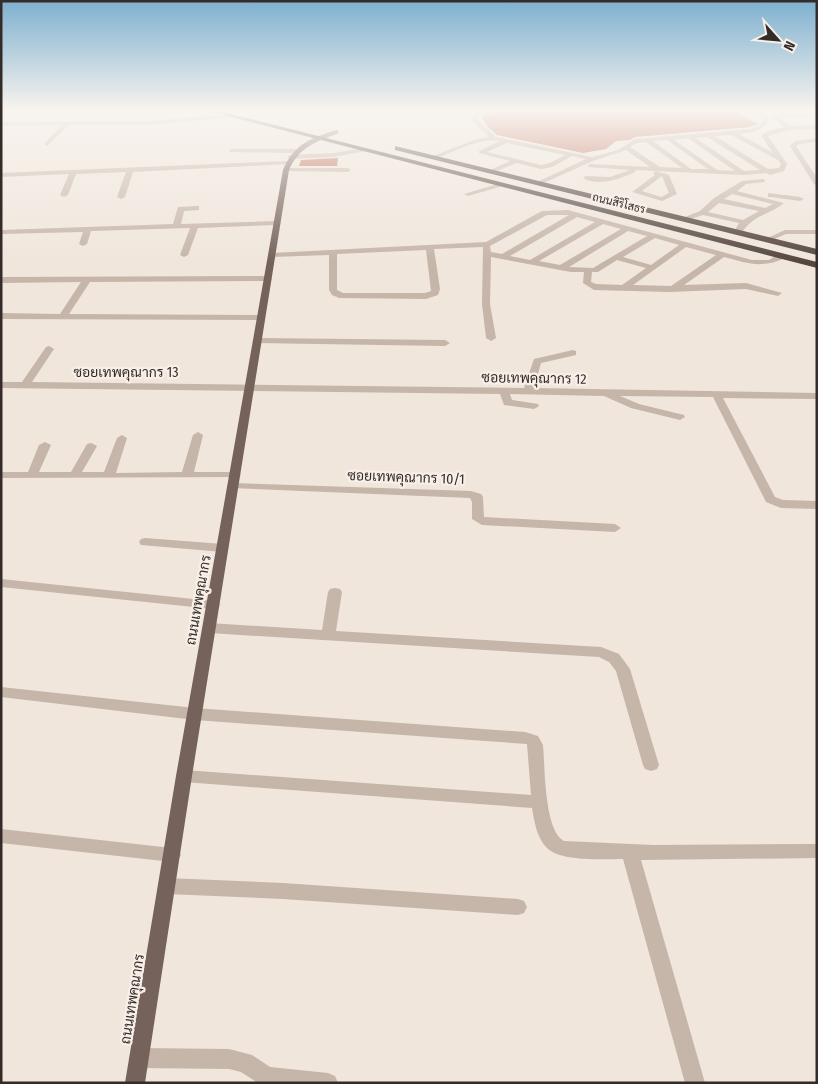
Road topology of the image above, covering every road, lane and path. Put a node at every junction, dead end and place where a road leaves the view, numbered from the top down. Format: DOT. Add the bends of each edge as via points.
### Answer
graph roads {
  1 [pos="252,162"];
  2 [pos="290,162"];
  3 [pos="298,162"];
  4 [pos="409,162"];
  5 [pos="454,162"];
  6 [pos="511,162"];
  7 [pos="522,162"];
  8 [pos="528,162"];
  9 [pos="557,162"];
  10 [pos="591,162"];
  11 [pos="646,162"];
  12 [pos="677,162"];
  13 [pos="701,162"];
  14 [pos="726,162"];
  15 [pos="752,162"];
  16 [pos="782,162"];
  17 [pos="802,162"];
  18 [pos="525,163"];
  19 [pos="130,170"];
  20 [pos="635,170"];
  21 [pos="348,171"];
  22 [pos="492,171"];
  23 [pos="690,171"];
  24 [pos="73,172"];
  25 [pos="716,172"];
  26 [pos="808,172"];
  27 [pos="817,172"];
  28 [pos="662,173"];
  29 [pos="743,173"];
  30 [pos="770,173"];
  31 [pos="1,175"];
  32 [pos="11,175"];
  33 [pos="586,178"];
  34 [pos="1,179"];
  35 [pos="763,181"];
  36 [pos="543,184"];
  37 [pos="817,184"];
  38 [pos="501,185"];
  39 [pos="734,190"];
  40 [pos="468,194"];
  41 [pos="64,195"];
  42 [pos="121,197"];
  43 [pos="800,199"];
  44 [pos="717,200"];
  45 [pos="783,200"];
  46 [pos="196,208"];
  47 [pos="767,211"];
  48 [pos="703,213"];
  49 [pos="576,214"];
  50 [pos="684,219"];
  51 [pos="602,221"];
  52 [pos="744,222"];
  53 [pos="277,223"];
  54 [pos="176,226"];
  55 [pos="195,226"];
  56 [pos="627,228"];
  57 [pos="88,229"];
  58 [pos="1,232"];
  59 [pos="738,232"];
  60 [pos="817,232"];
  61 [pos="654,235"];
  62 [pos="767,240"];
  63 [pos="83,244"];
  64 [pos="488,244"];
  65 [pos="686,244"];
  66 [pos="430,248"];
  67 [pos="333,252"];
  68 [pos="817,252"];
  69 [pos="184,254"];
  70 [pos="487,254"];
  71 [pos="724,254"];
  72 [pos="272,255"];
  73 [pos="782,256"];
  74 [pos="503,257"];
  75 [pos="616,258"];
  76 [pos="532,262"];
  77 [pos="817,265"];
  78 [pos="562,268"];
  79 [pos="653,268"];
  80 [pos="588,270"];
  81 [pos="268,279"];
  82 [pos="1,280"];
  83 [pos="87,280"];
  84 [pos="624,288"];
  85 [pos="674,288"];
  86 [pos="778,293"];
  87 [pos="1,316"];
  88 [pos="63,316"];
  89 [pos="262,317"];
  90 [pos="491,338"];
  91 [pos="258,340"];
  92 [pos="445,343"];
  93 [pos="49,349"];
  94 [pos="573,354"];
  95 [pos="25,385"];
  96 [pos="2,387"];
  97 [pos="250,387"];
  98 [pos="504,391"];
  99 [pos="528,392"];
  100 [pos="605,393"];
  101 [pos="717,395"];
  102 [pos="817,396"];
  103 [pos="534,406"];
  104 [pos="680,417"];
  105 [pos="198,435"];
  106 [pos="122,438"];
  107 [pos="45,444"];
  108 [pos="90,446"];
  109 [pos="1,475"];
  110 [pos="32,475"];
  111 [pos="187,475"];
  112 [pos="74,476"];
  113 [pos="109,476"];
  114 [pos="234,480"];
  115 [pos="817,504"];
  116 [pos="615,528"];
  117 [pos="144,542"];
  118 [pos="223,548"];
  119 [pos="1,583"];
  120 [pos="335,592"];
  121 [pos="213,605"];
  122 [pos="209,628"];
  123 [pos="328,635"];
  124 [pos="1,692"];
  125 [pos="195,714"];
  126 [pos="651,764"];
  127 [pos="184,776"];
  128 [pos="540,802"];
  129 [pos="1,836"];
  130 [pos="817,851"];
  131 [pos="630,853"];
  132 [pos="172,855"];
  133 [pos="167,886"];
  134 [pos="518,907"];
  135 [pos="139,1058"];
  136 [pos="135,1083"];
  137 [pos="328,1083"];
  138 [pos="695,1083"];
  1 -- 19 [label="street"];
  2 -- 53 [label="main road, ถนนเทพคุณากร"];
  3 -- 21 [label="street"];
  4 -- 38 [label="highway, ถนนสิริโสธร"];
  5 -- 22 [label="highway, ถนนสิริโสธร"];
  6 -- 22 [label="street"];
  7 -- 18 [label="street"];
  8 -- 18 [label="street"];
  9 -- 18 [label="street" via="547,167"];
  10 -- 20 [label="street"];
  10 -- 36 [label="street"];
  11 -- 28 [label="street"];
  12 -- 23 [label="street"];
  13 -- 25 [label="street"];
  14 -- 29 [label="street"];
  15 -- 30 [label="street"];
  16 -- 30 [label="street" via="782,170"];
  17 -- 26 [label="street"];
  19 -- 24 [label="street"];
  19 -- 42 [label="street"];
  20 -- 28 [label="street"];
  20 -- 33 [label="street" via="611,180"];
  22 -- 36 [label="highway, ถนนสิริโสธร"];
  23 -- 25 [label="street"];
  23 -- 28 [label="street"];
  24 -- 32 [label="street"];
  24 -- 41 [label="street"];
  25 -- 29 [label="street"];
  26 -- 27 [label="street"];
  26 -- 37 [label="street"];
  28 -- 28 [label="street" via="636,192 667,199 674,192 667,176"];
  29 -- 30 [label="street"];
  31 -- 32 [label="street"];
  32 -- 34 [label="street"];
  35 -- 39 [label="street" via="744,182"];
  36 -- 50 [label="highway, ถนนสิริโสธร"];
  38 -- 40 [label="street"];
  38 -- 73 [label="highway, ถนนสิริโสธร"];
  39 -- 44 [label="street"];
  39 -- 45 [label="street"];
  43 -- 45 [label="street"];
  44 -- 47 [label="street"];
  44 -- 48 [label="street"];
  45 -- 47 [label="street"];
  46 -- 54 [label="street" via="181,209"];
  47 -- 52 [label="street"];
  48 -- 50 [label="street"];
  48 -- 52 [label="street"];
  49 -- 51 [label="street"];
  49 -- 64 [label="street" via="544,213"];
  49 -- 74 [label="street"];
  50 -- 59 [label="highway, ถนนสิริโสธร"];
  51 -- 56 [label="street"];
  51 -- 76 [label="street"];
  52 -- 59 [label="street"];
  53 -- 55 [label="street"];
  53 -- 72 [label="main road, ถนนเทพคุณากร"];
  54 -- 55 [label="street"];
  54 -- 57 [label="street"];
  55 -- 69 [label="street"];
  56 -- 61 [label="street"];
  56 -- 78 [label="street"];
  57 -- 58 [label="street"];
  57 -- 63 [label="street"];
  59 -- 62 [label="highway, ถนนสิริโสธร"];
  60 -- 62 [label="street" via="785,232"];
  61 -- 65 [label="street"];
  61 -- 75 [label="street"];
  62 -- 68 [label="highway, ถนนสิริโสธร"];
  64 -- 66 [label="street"];
  64 -- 70 [label="street"];
  65 -- 71 [label="street"];
  65 -- 79 [label="street"];
  66 -- 67 [label="street"];
  66 -- 67 [label="street" via="436,289 435,293 426,296 342,296 335,293"];
  67 -- 72 [label="street"];
  70 -- 74 [label="street"];
  70 -- 90 [label="street" via="486,321"];
  71 -- 73 [label="street" via="762,263"];
  71 -- 85 [label="street"];
  72 -- 81 [label="main road, ถนนเทพคุณากร"];
  73 -- 77 [label="highway, ถนนสิริโสธร"];
  74 -- 76 [label="street"];
  75 -- 79 [label="street"];
  75 -- 80 [label="street" via="595,270"];
  76 -- 78 [label="street"];
  78 -- 80 [label="street"];
  79 -- 84 [label="street"];
  80 -- 84 [label="street" via="588,286"];
  81 -- 83 [label="street"];
  81 -- 89 [label="main road, ถนนเทพคุณากร"];
  82 -- 83 [label="street"];
  83 -- 88 [label="street"];
  84 -- 85 [label="street"];
  85 -- 86 [label="street" via="746,286"];
  87 -- 88 [label="street"];
  88 -- 89 [label="street"];
  89 -- 91 [label="main road, ถนนเทพคุณากร"];
  91 -- 92 [label="street"];
  91 -- 97 [label="main road, ถนนเทพคุณากร"];
  93 -- 95 [label="street"];
  94 -- 99 [label="street" via="537,361"];
  95 -- 96 [label="street, ซอยเทพคุณากร 13"];
  95 -- 97 [label="street, ซอยเทพคุณากร 13"];
  97 -- 98 [label="street, ซอยเทพคุณากร 12"];
  97 -- 114 [label="main road, ถนนเทพคุณากร"];
  98 -- 99 [label="street, ซอยเทพคุณากร 12"];
  98 -- 103 [label="street" via="508,403"];
  99 -- 100 [label="street, ซอยเทพคุณากร 12"];
  100 -- 101 [label="street, ซอยเทพคุณากร 12"];
  100 -- 104 [label="street" via="635,406"];
  101 -- 102 [label="street, ซอยเทพคุณากร 12"];
  101 -- 115 [label="street" via="770,500 781,504"];
  105 -- 111 [label="street"];
  106 -- 113 [label="street"];
  107 -- 110 [label="street"];
  108 -- 112 [label="street"];
  109 -- 110 [label="street"];
  110 -- 112 [label="street"];
  111 -- 113 [label="street"];
  111 -- 114 [label="street"];
  112 -- 113 [label="street"];
  114 -- 116 [label="street, ซอยเทพคุณากร 10/1" via="471,495 479,500 476,516 482,521"];
  114 -- 118 [label="main road, ถนนเทพคุณากร"];
  117 -- 118 [label="street"];
  118 -- 121 [label="main road, ถนนเทพคุณากร"];
  119 -- 121 [label="street"];
  120 -- 123 [label="street"];
  121 -- 122 [label="main road, ถนนเทพคุณากร"];
  122 -- 123 [label="street"];
  122 -- 125 [label="main road, ถนนเทพคุณากร"];
  123 -- 126 [label="street" via="601,652 614,658 623,669"];
  124 -- 125 [label="street"];
  125 -- 127 [label="main road, ถนนเทพคุณากร"];
  125 -- 128 [label="street" via="525,738 536,745"];
  127 -- 128 [label="street"];
  127 -- 132 [label="main road, ถนนเทพคุณากร"];
  128 -- 131 [label="street" via="547,835 554,844 567,849"];
  129 -- 132 [label="street"];
  130 -- 131 [label="street"];
  131 -- 138 [label="street"];
  132 -- 133 [label="main road, ถนนเทพคุณากร"];
  133 -- 134 [label="street"];
  133 -- 135 [label="main road, ถนนเทพคุณากร"];
  135 -- 136 [label="main road, ถนนเทพคุณากร"];
  135 -- 137 [label="street" via="229,1059 245,1062 270,1077"];
}
